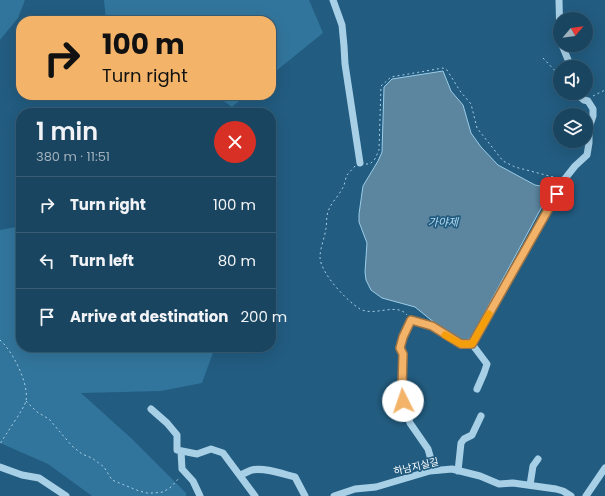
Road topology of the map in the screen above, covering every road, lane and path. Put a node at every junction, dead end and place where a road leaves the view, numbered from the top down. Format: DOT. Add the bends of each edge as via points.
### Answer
graph roads {
  1 [pos="333,0"];
  2 [pos="559,0"];
  3 [pos="559,12"];
  4 [pos="543,58"];
  5 [pos="553,69"];
  6 [pos="605,90"];
  7 [pos="584,100"];
  8 [pos="588,101"];
  9 [pos="360,163"];
  10 [pos="564,180"];
  11 [pos="411,320"];
  12 [pos="0,340"];
  13 [pos="472,344"];
  14 [pos="477,389"];
  15 [pos="26,401"];
  16 [pos="151,410"];
  17 [pos="481,416"];
  18 [pos="0,444"];
  19 [pos="180,451"];
  20 [pos="538,459"];
  21 [pos="0,467"];
  22 [pos="605,468"];
  23 [pos="182,469"];
  24 [pos="430,471"];
  25 [pos="458,471"];
  26 [pos="240,475"];
  27 [pos="530,485"];
  28 [pos="66,496"];
  29 [pos="200,496"];
  30 [pos="256,496"];
  31 [pos="305,496"];
  32 [pos="334,496"];
  33 [pos="571,496"];
  34 [pos="586,496"];
  1 -- 9 [label="street" via="342,25 345,64"];
  2 -- 3 [label="street"];
  4 -- 5 [label="path"];
  6 -- 8 [label="path"];
  7 -- 8 [label="street"];
  8 -- 10 [label="street" via="593,109 593,116 589,128 587,155"];
  9 -- 10 [label="path" via="370,164 379,150 381,86 391,77 443,68 470,104 477,128 503,161"];
  9 -- 11 [label="path" via="348,174 343,189 328,212 321,263 334,284 362,310 398,310 405,312"];
  10 -- 13 [label="street"];
  11 -- 13 [label="street" via="432,326 461,344"];
  11 -- 24 [label="street" via="400,348 403,354 403,401 410,423 428,449"];
  12 -- 15 [label="path" via="6,345 24,377"];
  13 -- 14 [label="street" via="487,364"];
  15 -- 18 [label="path"];
  15 -- 23 [label="path" via="36,412 49,420 72,446 104,468 112,480 147,493 163,492 179,478"];
  16 -- 19 [label="street" via="177,435 177,450"];
  17 -- 25 [label="street" via="472,435 461,443"];
  19 -- 23 [label="street"];
  19 -- 26 [label="street" via="197,454 211,449 223,453"];
  20 -- 27 [label="street" via="533,466"];
  21 -- 28 [label="street" via="39,478"];
  22 -- 34 [label="street"];
  23 -- 29 [label="street"];
  24 -- 25 [label="street, 하남지실길"];
  24 -- 32 [label="street, 하남지실길"];
  25 -- 27 [label="street, 하남지실길" via="499,484"];
  26 -- 30 [label="street"];
  26 -- 31 [label="street" via="260,470 295,477"];
  27 -- 33 [label="street, 하남지실길" via="556,489"];
}
